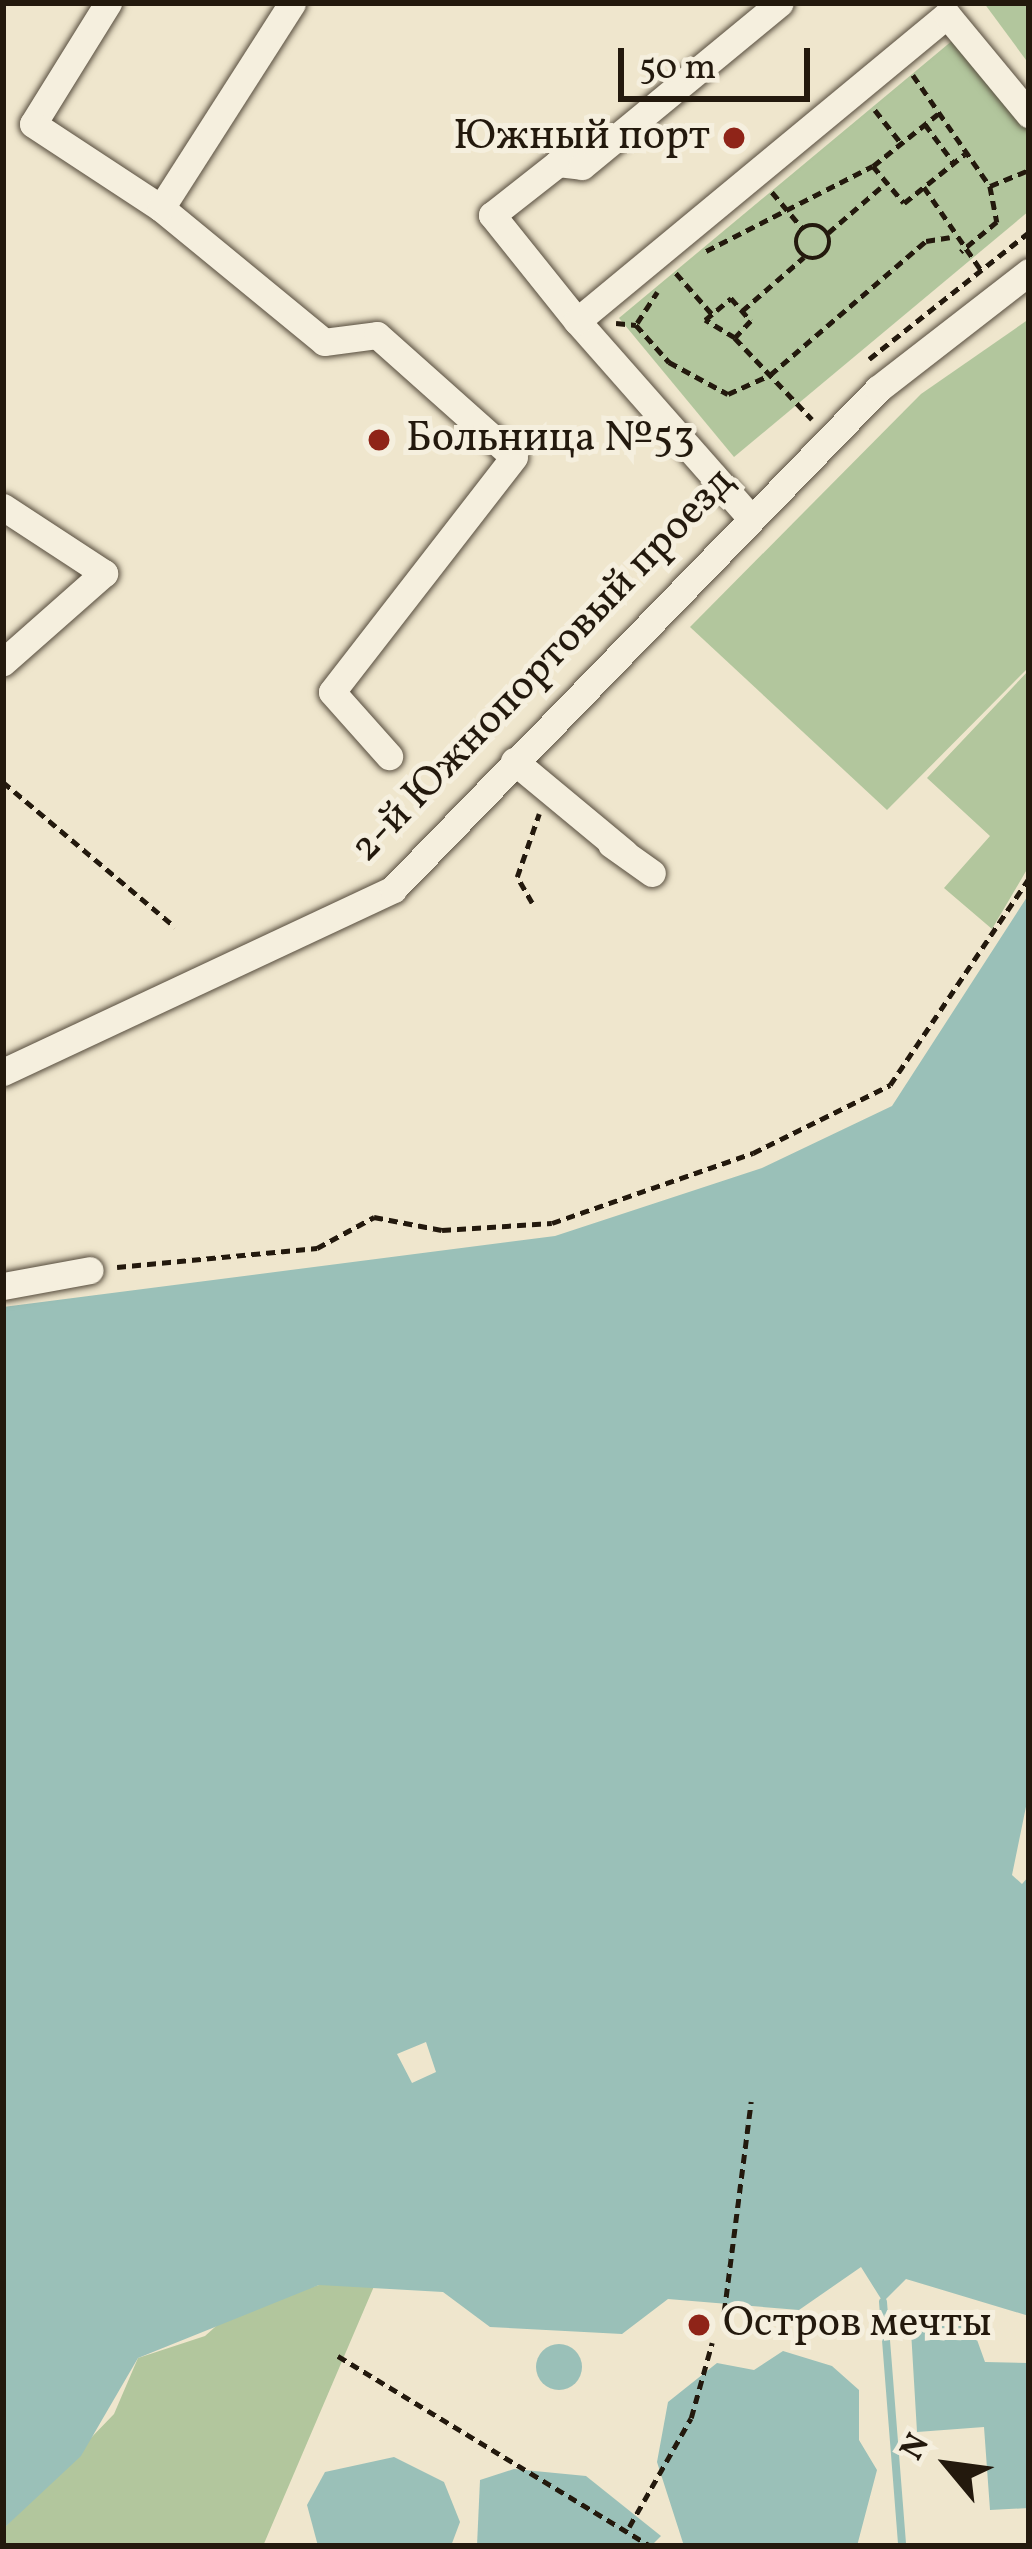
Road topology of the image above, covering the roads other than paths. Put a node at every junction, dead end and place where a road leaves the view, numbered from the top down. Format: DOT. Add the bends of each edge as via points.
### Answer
graph roads {
  1 [pos="108,3"];
  2 [pos="292,3"];
  3 [pos="780,3"];
  4 [pos="943,9"];
  5 [pos="1029,114"];
  6 [pos="161,208"];
  7 [pos="1029,272"];
  8 [pos="578,321"];
  9 [pos="3,507"];
  10 [pos="749,516"];
  11 [pos="3,662"];
  12 [pos="389,756"];
  13 [pos="514,761"];
  14 [pos="652,873"];
  15 [pos="3,1072"];
  16 [pos="90,1270"];
  17 [pos="3,1286"];
  1 -- 6 [label="street" via="33,124"];
  2 -- 6 [label="street"];
  3 -- 8 [label="street" via="582,166 558,163 492,214"];
  4 -- 5 [label="street"];
  4 -- 8 [label="street" via="898,56"];
  6 -- 12 [label="street" via="324,342 377,335 514,457 332,692"];
  7 -- 10 [label="street, 2-й Южнопортовый проезд" via="878,389"];
  8 -- 10 [label="street"];
  9 -- 11 [label="street" via="104,572"];
  10 -- 13 [label="street, 2-й Южнопортовый проезд"];
  13 -- 14 [label="street"];
  13 -- 15 [label="street, 2-й Южнопортовый проезд" via="393,889"];
  16 -- 17 [label="street"];
}
